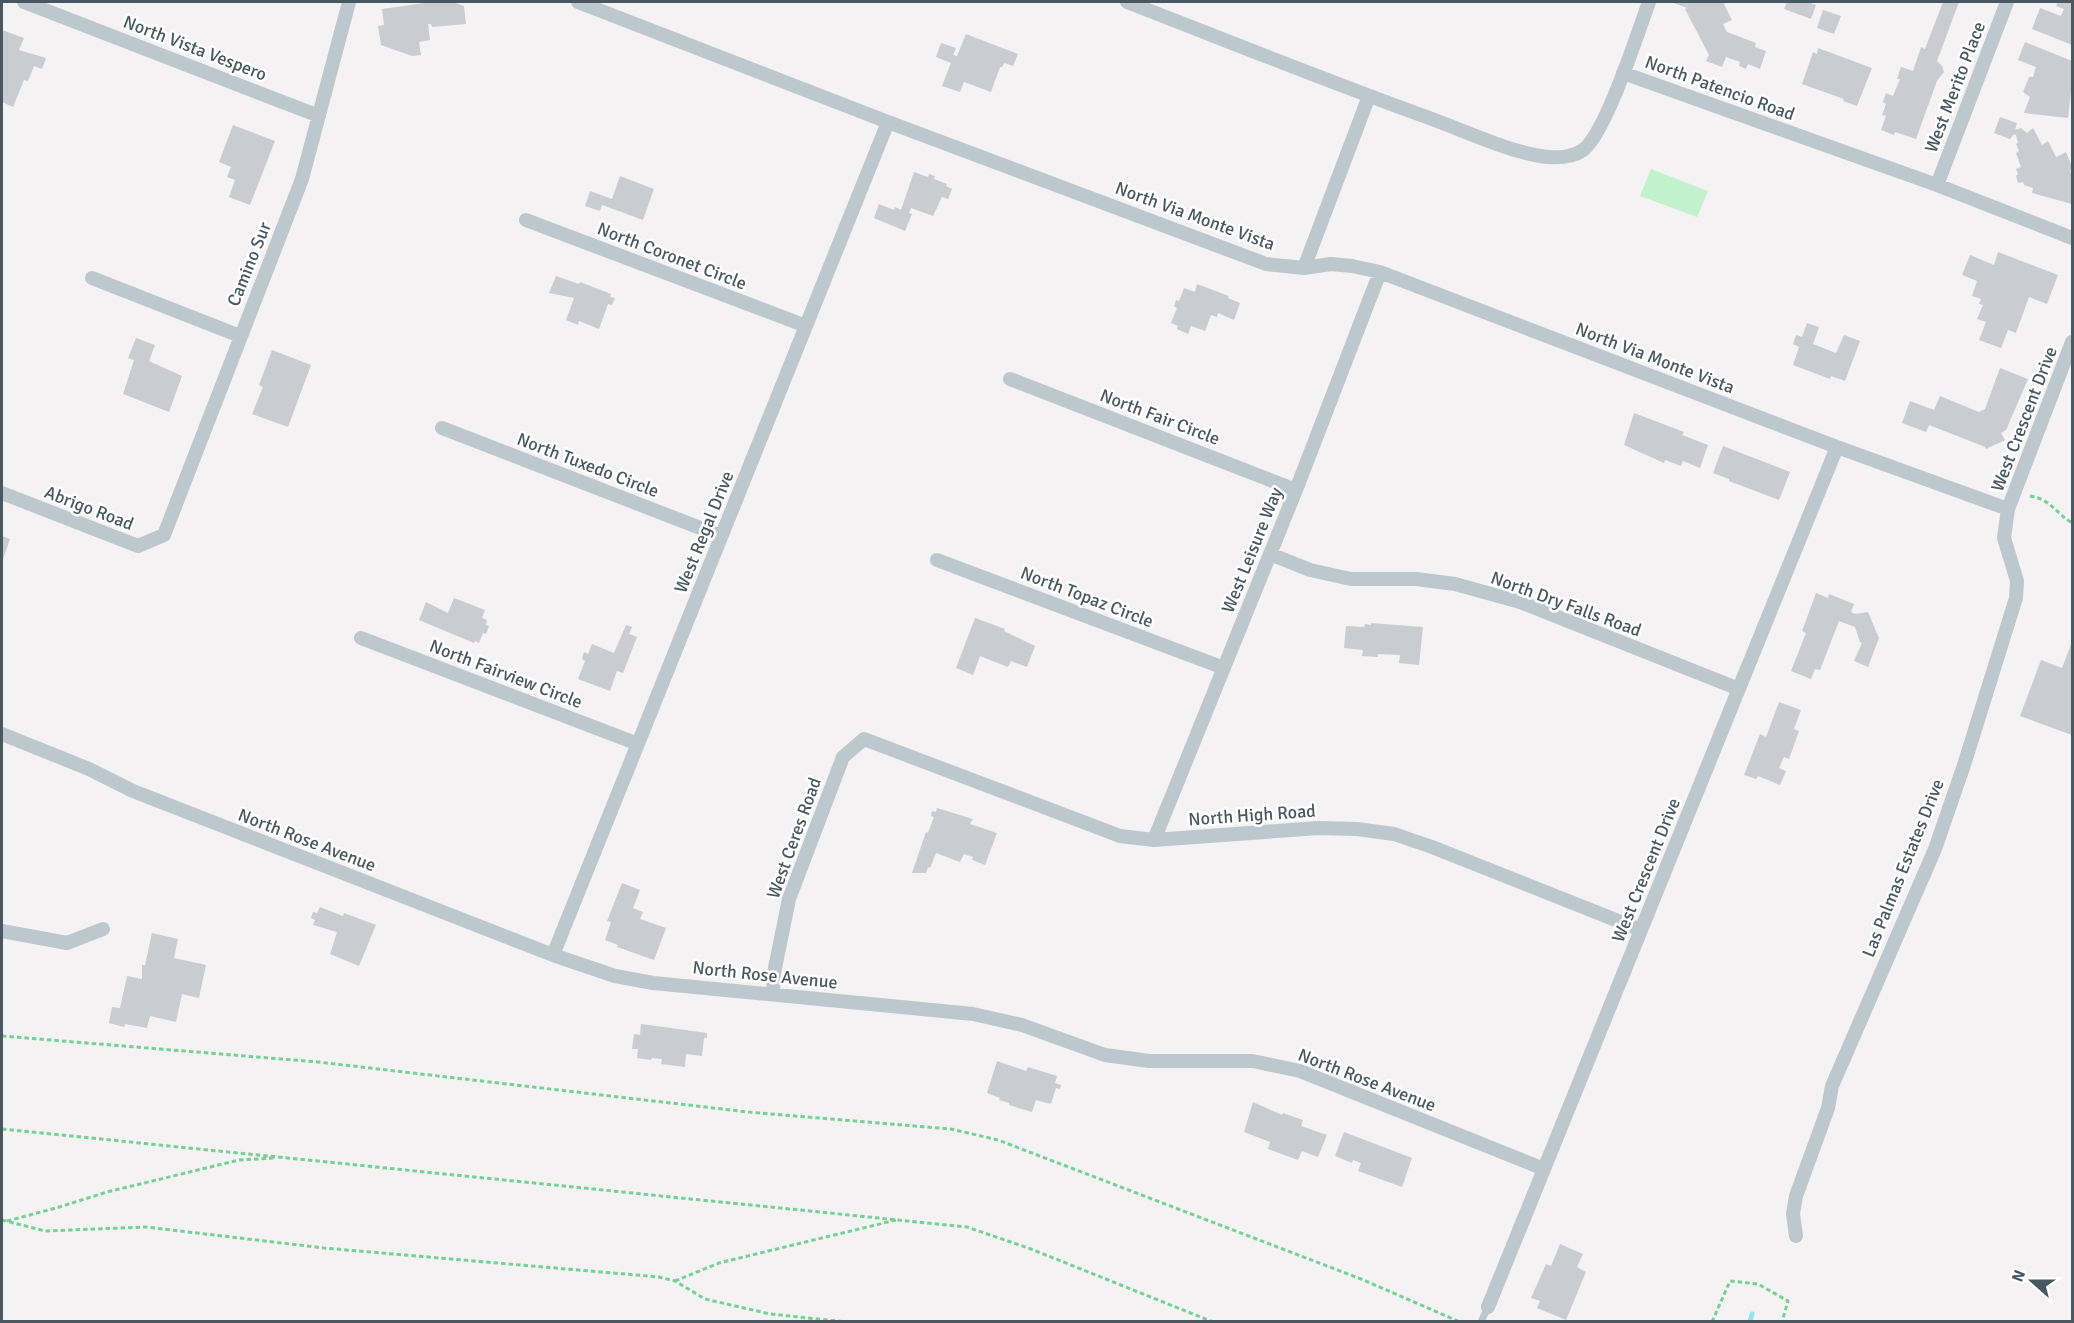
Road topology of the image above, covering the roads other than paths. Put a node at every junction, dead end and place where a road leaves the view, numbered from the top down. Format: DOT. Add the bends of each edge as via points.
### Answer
graph roads {
  1 [pos="24,2"];
  2 [pos="349,2"];
  3 [pos="578,2"];
  4 [pos="1127,2"];
  5 [pos="1649,2"];
  6 [pos="2007,2"];
  7 [pos="1623,73"];
  8 [pos="1369,96"];
  9 [pos="319,116"];
  10 [pos="888,122"];
  11 [pos="1937,185"];
  12 [pos="526,220"];
  13 [pos="2073,238"];
  14 [pos="1304,268"];
  15 [pos="1380,272"];
  16 [pos="92,278"];
  17 [pos="806,326"];
  18 [pos="240,336"];
  19 [pos="2073,342"];
  20 [pos="1010,379"];
  21 [pos="442,428"];
  22 [pos="1837,447"];
  23 [pos="1296,490"];
  24 [pos="2,493"];
  25 [pos="2008,509"];
  26 [pos="164,535"];
  27 [pos="722,536"];
  28 [pos="1270,554"];
  29 [pos="937,560"];
  30 [pos="361,638"];
  31 [pos="1224,668"];
  32 [pos="1739,689"];
  33 [pos="2,734"];
  34 [pos="864,739"];
  35 [pos="638,744"];
  36 [pos="1154,840"];
  37 [pos="103,929"];
  38 [pos="1641,930"];
  39 [pos="2,931"];
  40 [pos="553,955"];
  41 [pos="773,994"];
  42 [pos="1544,1169"];
  43 [pos="1796,1236"];
  44 [pos="1488,1306"];
  45 [pos="1482,1322"];
  1 -- 9 [label="street, North Vista Vespero"];
  2 -- 9 [label="street, Camino Sur"];
  3 -- 10 [label="street, North Via Monte Vista"];
  4 -- 8 [label="street, North Patencio Road"];
  5 -- 7 [label="street"];
  6 -- 11 [label="street, West Merito Place"];
  7 -- 8 [label="street, North Patencio Road" via="1597,134 1583,149 1567,157 1519,151"];
  7 -- 11 [label="street, North Patencio Road"];
  8 -- 14 [label="street"];
  9 -- 18 [label="street, Camino Sur" via="302,180"];
  10 -- 14 [label="street, North Via Monte Vista" via="1266,264"];
  10 -- 17 [label="street, West Regal Drive"];
  11 -- 13 [label="street, North Patencio Road"];
  12 -- 17 [label="street, North Coronet Circle"];
  14 -- 15 [label="street, North Via Monte Vista" via="1331,264"];
  15 -- 22 [label="street, North Via Monte Vista"];
  15 -- 23 [label="street, West Leisure Way"];
  16 -- 18 [label="street"];
  17 -- 27 [label="street, West Regal Drive"];
  18 -- 26 [label="street, Camino Sur"];
  19 -- 25 [label="street, West Crescent Drive"];
  20 -- 23 [label="street, North Fair Circle"];
  21 -- 27 [label="street, North Tuxedo Circle"];
  22 -- 25 [label="street, North Via Monte Vista"];
  22 -- 32 [label="street, West Crescent Drive"];
  23 -- 28 [label="street, West Leisure Way"];
  24 -- 26 [label="street, Abrigo Road" via="138,546"];
  25 -- 43 [label="street, Las Palmas Estates Drive" via="2004,538 2017,581 2016,598 1935,849 1832,1086 1828,1108 1796,1196"];
  27 -- 35 [label="street, West Regal Drive"];
  28 -- 31 [label="street, West Leisure Way"];
  28 -- 32 [label="street, North Dry Falls Road" via="1310,570 1351,579 1416,579 1455,584 1520,602"];
  29 -- 31 [label="street, North Topaz Circle"];
  30 -- 35 [label="street, North Fairview Circle"];
  31 -- 36 [label="street, West Leisure Way"];
  32 -- 38 [label="street, West Crescent Drive"];
  33 -- 40 [label="street, North Rose Avenue" via="133,791"];
  34 -- 36 [label="street, North High Road" via="1120,836"];
  34 -- 41 [label="street, West Ceres Road" via="843,757 789,899"];
  35 -- 40 [label="street, West Regal Drive"];
  36 -- 38 [label="street, North High Road" via="1318,828 1394,834"];
  37 -- 39 [label="street" via="67,943"];
  38 -- 42 [label="street, West Crescent Drive"];
  40 -- 41 [label="street, North Rose Avenue" via="615,976 653,983"];
  41 -- 42 [label="street, North Rose Avenue" via="973,1014 1022,1025 1105,1055 1149,1061 1253,1061 1300,1071"];
  42 -- 44 [label="street, West Crescent Drive"];
  44 -- 45 [label="lane"];
}
